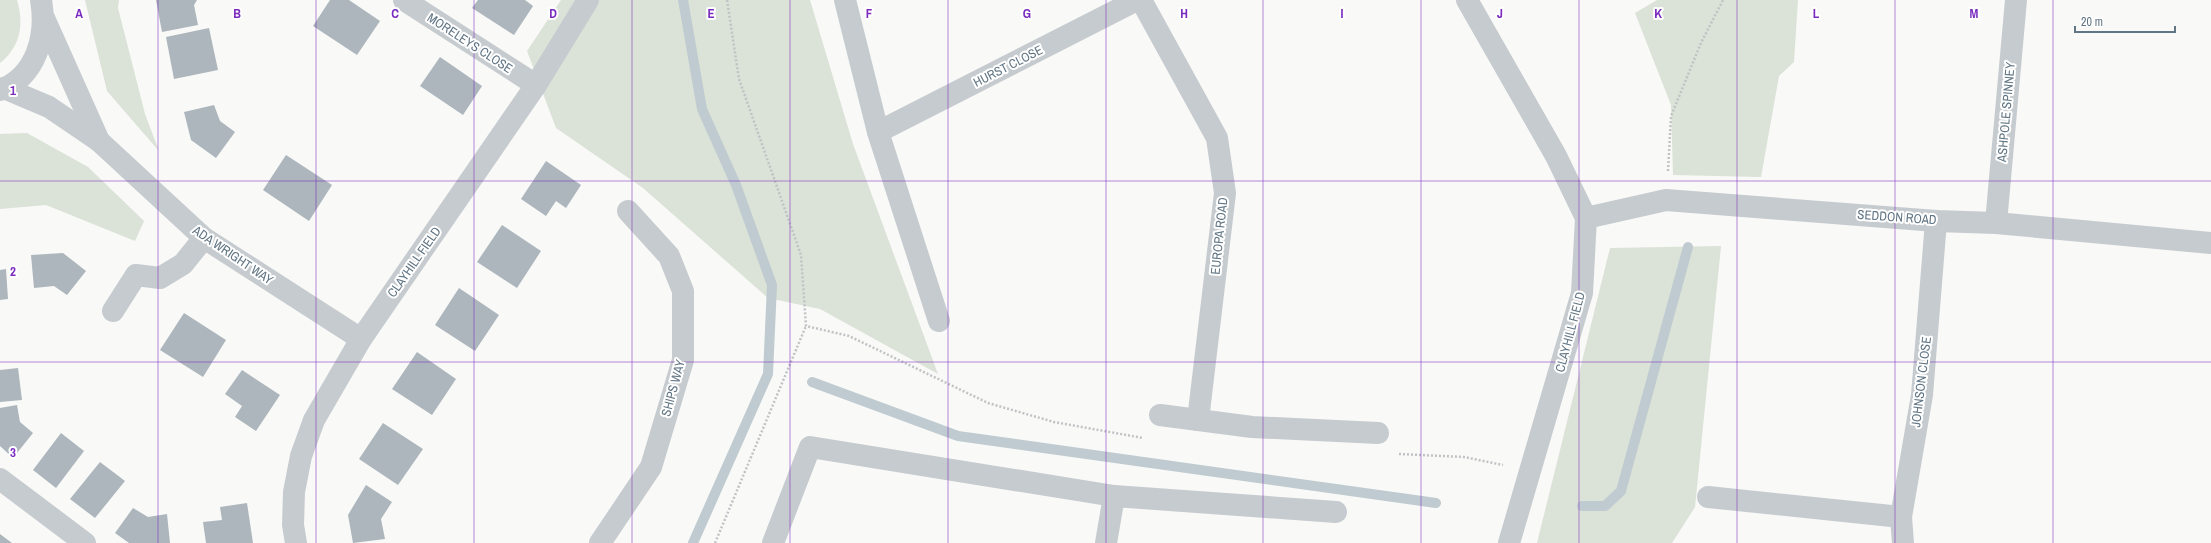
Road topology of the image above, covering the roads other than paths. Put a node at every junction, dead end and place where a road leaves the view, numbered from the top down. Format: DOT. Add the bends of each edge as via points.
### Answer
graph roads {
  1 [pos="404,0"];
  2 [pos="588,0"];
  3 [pos="845,0"];
  4 [pos="1137,0"];
  5 [pos="1141,0"];
  6 [pos="1467,0"];
  7 [pos="2016,0"];
  8 [pos="43,9"];
  9 [pos="536,85"];
  10 [pos="2,89"];
  11 [pos="878,132"];
  12 [pos="99,141"];
  13 [pos="628,211"];
  14 [pos="1586,218"];
  15 [pos="1936,221"];
  16 [pos="1996,223"];
  17 [pos="204,238"];
  18 [pos="2211,243"];
  19 [pos="112,311"];
  20 [pos="939,321"];
  21 [pos="361,339"];
  22 [pos="1160,415"];
  23 [pos="1198,420"];
  24 [pos="1378,433"];
  25 [pos="0,479"];
  26 [pos="1114,496"];
  27 [pos="1708,497"];
  28 [pos="1336,512"];
  29 [pos="1901,517"];
  30 [pos="85,543"];
  31 [pos="296,543"];
  32 [pos="600,543"];
  33 [pos="773,543"];
  34 [pos="1106,543"];
  35 [pos="1509,543"];
  36 [pos="1903,543"];
  1 -- 9 [label="street, MORELEYS CLOSE"];
  2 -- 9 [label="street, CLAYHILL FIELD"];
  3 -- 11 [label="street"];
  4 -- 11 [label="street, HURST CLOSE"];
  5 -- 23 [label="street, EUROPA ROAD" via="1217,138 1225,193"];
  6 -- 14 [label="street, CLAYHILL FIELD" via="1556,156"];
  7 -- 16 [label="street, ASHPOLE SPINNEY"];
  8 -- 10 [label="street" via="42,40 34,59 21,76"];
  8 -- 12 [label="street, ADA WRIGHT WAY"];
  9 -- 21 [label="street, CLAYHILL FIELD"];
  10 -- 12 [label="street, ADA WRIGHT WAY" via="49,107"];
  11 -- 20 [label="street"];
  12 -- 17 [label="street, ADA WRIGHT WAY"];
  13 -- 32 [label="street, SHIPS WAY" via="669,256 683,291 683,360 651,467"];
  14 -- 15 [label="street, SEDDON ROAD" via="1666,200"];
  14 -- 35 [label="street, CLAYHILL FIELD" via="1582,293"];
  15 -- 16 [label="street, SEDDON ROAD"];
  15 -- 29 [label="street, JOHNSON CLOSE" via="1922,395"];
  16 -- 18 [label="street, SEDDON ROAD"];
  17 -- 19 [label="street" via="184,264 160,278 136,275"];
  17 -- 21 [label="street, ADA WRIGHT WAY"];
  21 -- 31 [label="street, CLAYHILL FIELD" via="314,420 301,456 294,492 293,525"];
  22 -- 23 [label="street"];
  23 -- 24 [label="street" via="1252,427"];
  25 -- 30 [label="street"];
  26 -- 28 [label="street"];
  26 -- 33 [label="street" via="810,447"];
  26 -- 34 [label="street"];
  27 -- 29 [label="street"];
  29 -- 36 [label="street, JOHNSON CLOSE"];
}
